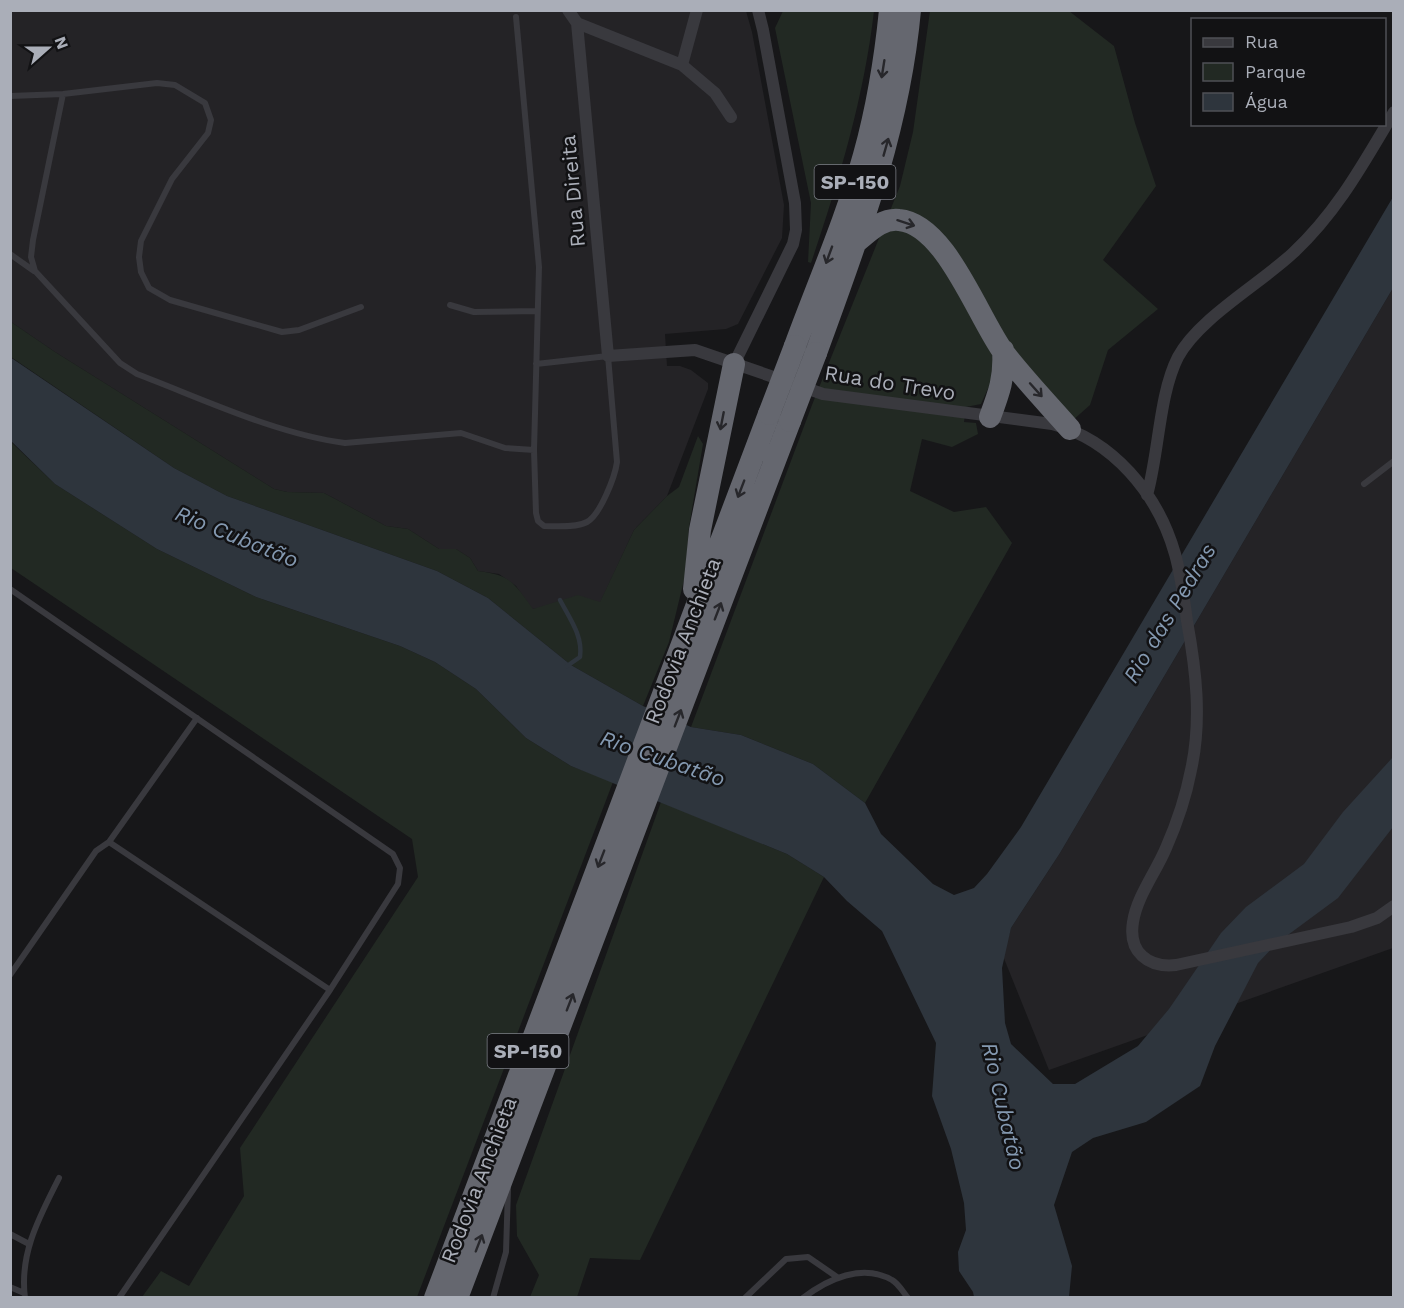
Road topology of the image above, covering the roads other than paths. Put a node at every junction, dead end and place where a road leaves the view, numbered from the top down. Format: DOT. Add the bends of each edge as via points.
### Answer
graph roads {
  1 [pos="568,10"];
  2 [pos="697,10"];
  3 [pos="758,10"];
  4 [pos="890,10"];
  5 [pos="910,10"];
  6 [pos="516,17"];
  7 [pos="577,23"];
  8 [pos="682,65"];
  9 [pos="63,94"];
  10 [pos="10,96"];
  11 [pos="1394,112"];
  12 [pos="731,117"];
  13 [pos="1386,125"];
  14 [pos="1386,126"];
  15 [pos="855,243"];
  16 [pos="10,254"];
  17 [pos="35,271"];
  18 [pos="450,305"];
  19 [pos="361,307"];
  20 [pos="537,311"];
  21 [pos="805,350"];
  22 [pos="1003,350"];
  23 [pos="608,356"];
  24 [pos="536,364"];
  25 [pos="735,364"];
  26 [pos="990,417"];
  27 [pos="1070,429"];
  28 [pos="534,450"];
  29 [pos="1394,461"];
  30 [pos="1364,484"];
  31 [pos="1147,495"];
  32 [pos="10,589"];
  33 [pos="690,622"];
  34 [pos="687,662"];
  35 [pos="197,718"];
  36 [pos="631,808"];
  37 [pos="109,842"];
  38 [pos="1394,906"];
  39 [pos="10,975"];
  40 [pos="330,990"];
  41 [pos="509,1165"];
  42 [pos="59,1178"];
  43 [pos="10,1234"];
  44 [pos="29,1244"];
  45 [pos="837,1277"];
  46 [pos="10,1287"];
  47 [pos="25,1295"];
  48 [pos="459,1295"];
  49 [pos="119,1298"];
  50 [pos="435,1298"];
  51 [pos="493,1298"];
  52 [pos="745,1298"];
  53 [pos="803,1298"];
  54 [pos="908,1298"];
  1 -- 7 [label="street"];
  2 -- 8 [label="street"];
  3 -- 25 [label="street" via="796,223 787,258"];
  4 -- 21 [label="highway, Rodovia Anchieta / SP-150, one-way" via="880,84 863,157"];
  15 -- 5 [label="highway, Rodovia Anchieta / SP-150, one-way" via="891,129"];
  6 -- 20 [label="lane" via="538,252"];
  7 -- 8 [label="street"];
  7 -- 23 [label="street, Rua Direita"];
  8 -- 12 [label="street" via="715,93"];
  9 -- 10 [label="lane"];
  9 -- 17 [label="lane" via="33,240 31,257"];
  9 -- 19 [label="lane" via="158,83 175,85 205,103 211,120 208,133 172,179 141,241 141,272 149,288 170,300 282,332 299,330"];
  11 -- 13 [label="street"];
  14 -- 31 [label="street" via="1327,218 1292,253 1207,324 1177,359"];
  15 -- 21 [label="highway, Rodovia Anchieta / SP-150"];
  15 -- 22 [label="highway, one-way" via="882,223 899,220 929,235 948,257"];
  16 -- 17 [label="lane"];
  17 -- 28 [label="lane" via="101,344 137,374 289,432 345,443 461,433 505,448"];
  18 -- 20 [label="lane" via="474,312"];
  20 -- 24 [label="lane"];
  21 -- 33 [label="highway, Rodovia Anchieta / SP-150, one-way, bridge" via="769,414"];
  34 -- 21 [label="highway, Rodovia Anchieta / SP-150, one-way, bridge" via="790,421"];
  22 -- 26 [label="highway" via="1002,384"];
  22 -- 27 [label="highway, one-way"];
  23 -- 24 [label="lane"];
  23 -- 25 [label="street, Rua do Trevo" via="695,350"];
  23 -- 28 [label="lane" via="617,462 615,476 592,518 585,523 559,526 544,526 538,521"];
  24 -- 28 [label="lane"];
  25 -- 26 [label="street, Rua do Trevo" via="823,394"];
  25 -- 33 [label="highway, one-way" via="700,530"];
  26 -- 27 [label="street, Rua do Trevo"];
  27 -- 31 [label="street, Rua do Trevo" via="1097,442"];
  29 -- 30 [label="lane"];
  31 -- 38 [label="street, Rua do Trevo" via="1175,554 1192,648 1198,735 1183,801 1133,923 1139,953 1164,966 1186,963 1364,923"];
  32 -- 35 [label="lane"];
  33 -- 34 [label="highway, Rodovia Anchieta / SP-150"];
  34 -- 36 [label="highway, Rodovia Anchieta / SP-150"];
  35 -- 37 [label="lane"];
  35 -- 40 [label="lane" via="393,854 400,868 398,884"];
  41 -- 36 [label="highway, Rodovia Anchieta / SP-150, one-way"];
  36 -- 50 [label="highway, Rodovia Anchieta / SP-150, one-way"];
  37 -- 39 [label="lane" via="96,851"];
  37 -- 40 [label="lane"];
  40 -- 49 [label="lane"];
  48 -- 41 [label="highway, Rodovia Anchieta / SP-150, one-way"];
  41 -- 51 [label="lane" via="506,1252"];
  42 -- 44 [label="lane"];
  43 -- 44 [label="lane"];
  44 -- 47 [label="lane"];
  45 -- 52 [label="lane" via="808,1257 786,1259"];
  45 -- 53 [label="lane"];
  45 -- 54 [label="lane" via="857,1272 876,1274 893,1281"];
  46 -- 47 [label="lane"];
}
